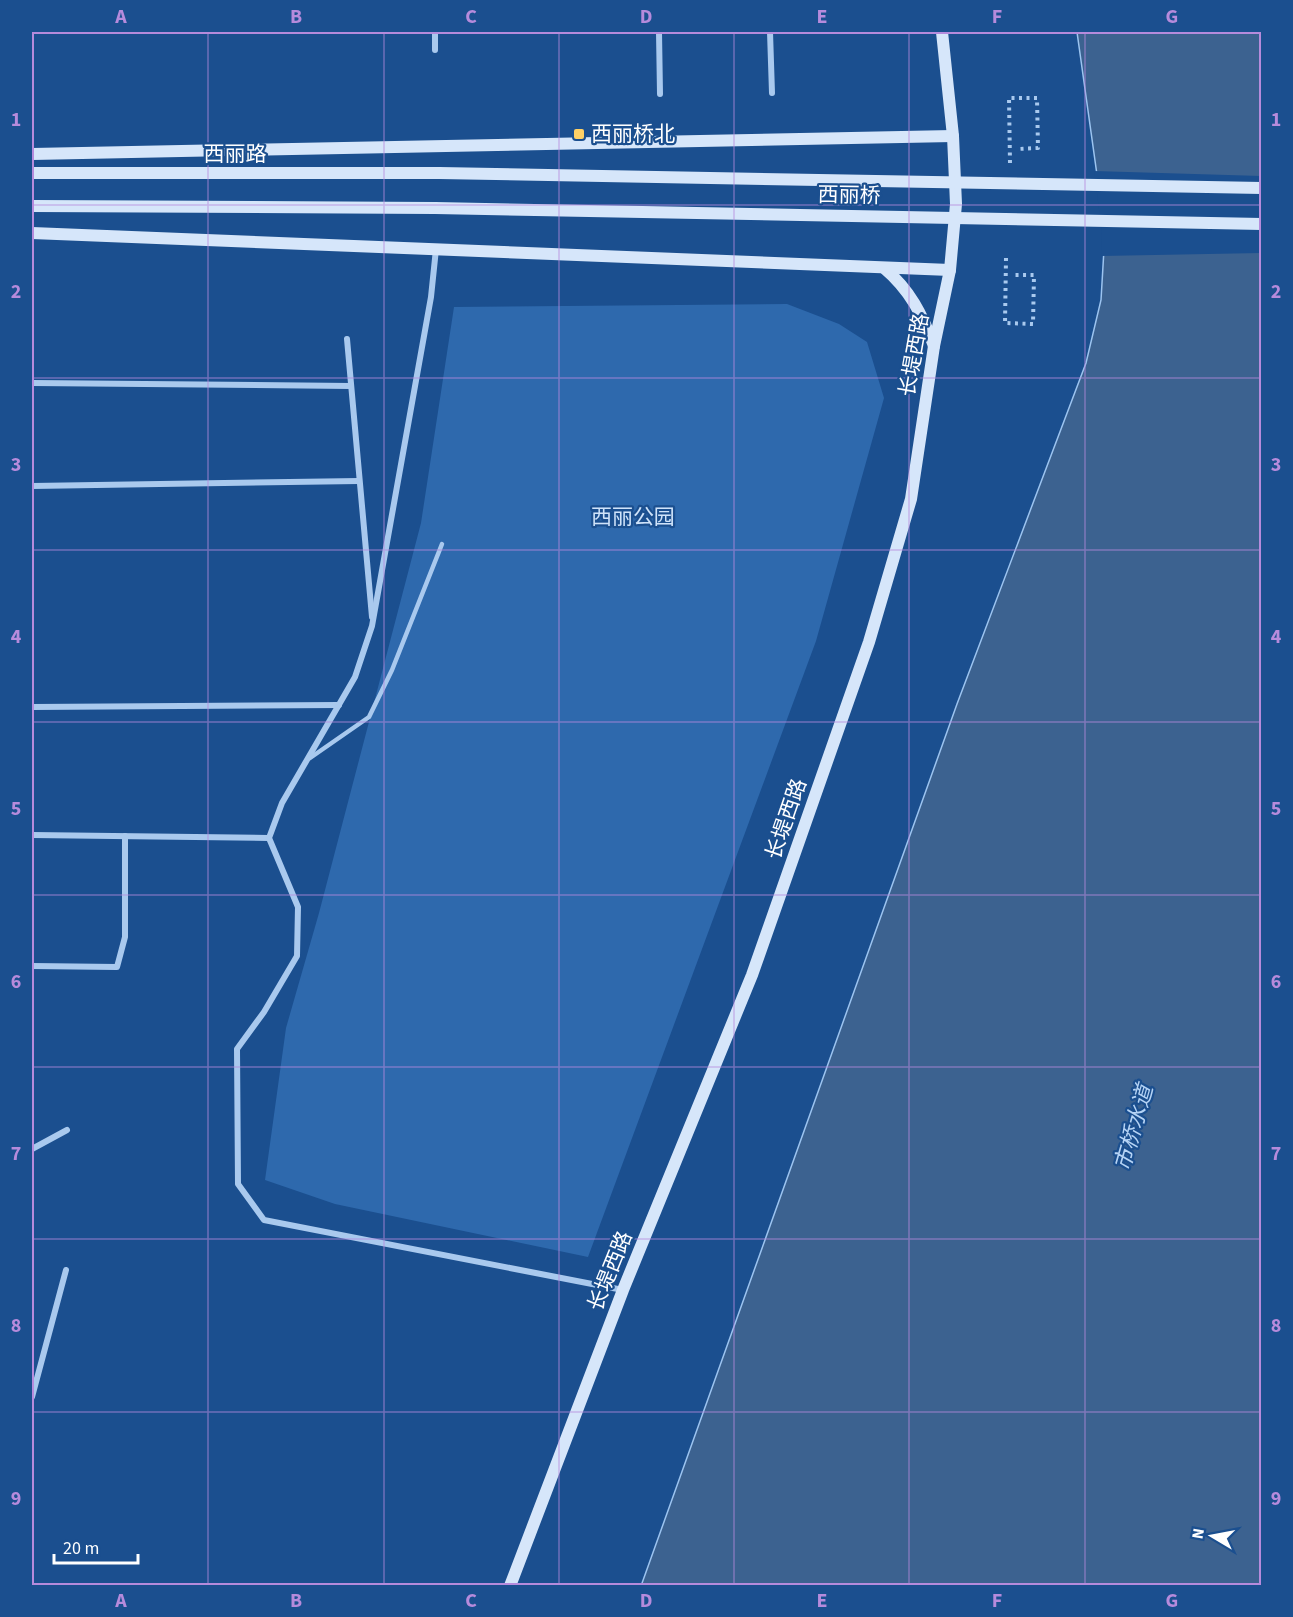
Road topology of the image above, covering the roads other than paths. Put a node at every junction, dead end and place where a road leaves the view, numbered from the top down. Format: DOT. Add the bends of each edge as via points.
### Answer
graph roads {
  1 [pos="435,32"];
  2 [pos="658,32"];
  3 [pos="770,32"];
  4 [pos="942,32"];
  5 [pos="435,50"];
  6 [pos="772,93"];
  7 [pos="660,94"];
  8 [pos="953,136"];
  9 [pos="32,154"];
  10 [pos="32,173"];
  11 [pos="439,173"];
  12 [pos="1262,188"];
  13 [pos="32,206"];
  14 [pos="1262,224"];
  15 [pos="32,233"];
  16 [pos="436,249"];
  17 [pos="884,268"];
  18 [pos="950,270"];
  19 [pos="347,339"];
  20 [pos="934,346"];
  21 [pos="32,383"];
  22 [pos="351,386"];
  23 [pos="359,481"];
  24 [pos="32,486"];
  25 [pos="442,544"];
  26 [pos="372,626"];
  27 [pos="339,705"];
  28 [pos="32,706"];
  29 [pos="308,759"];
  30 [pos="32,835"];
  31 [pos="125,836"];
  32 [pos="269,838"];
  33 [pos="32,966"];
  34 [pos="68,1130"];
  35 [pos="32,1149"];
  36 [pos="66,1270"];
  37 [pos="623,1290"];
  38 [pos="32,1397"];
  39 [pos="510,1586"];
  1 -- 5 [label="street"];
  2 -- 7 [label="street"];
  3 -- 6 [label="street"];
  4 -- 8 [label="main road, 长堤西路"];
  8 -- 9 [label="main road"];
  8 -- 18 [label="main road, 长堤西路" via="956,204"];
  10 -- 11 [label="main road, 西丽路"];
  11 -- 12 [label="main road, 西丽桥, bridge"];
  13 -- 14 [label="main road, 西丽桥, bridge" via="435,208"];
  15 -- 16 [label="main road"];
  16 -- 17 [label="main road"];
  16 -- 26 [label="street"];
  17 -- 18 [label="main road"];
  17 -- 20 [label="main road" via="916,302"];
  18 -- 20 [label="main road, 长堤西路"];
  19 -- 22 [label="street"];
  20 -- 37 [label="main road, 长堤西路" via="911,499 869,642 752,975"];
  21 -- 22 [label="street"];
  22 -- 23 [label="street"];
  23 -- 24 [label="street"];
  23 -- 26 [label="street"];
  25 -- 29 [label="lane" via="369,717"];
  26 -- 27 [label="street" via="356,677"];
  27 -- 28 [label="street"];
  27 -- 29 [label="street"];
  29 -- 32 [label="street" via="282,803"];
  30 -- 31 [label="street"];
  31 -- 32 [label="street"];
  31 -- 33 [label="street" via="125,937 117,968"];
  32 -- 37 [label="street" via="298,907 297,956 237,1049 238,1184 264,1220"];
  34 -- 35 [label="street"];
  36 -- 38 [label="street"];
  37 -- 39 [label="main road, 长堤西路"];
}
